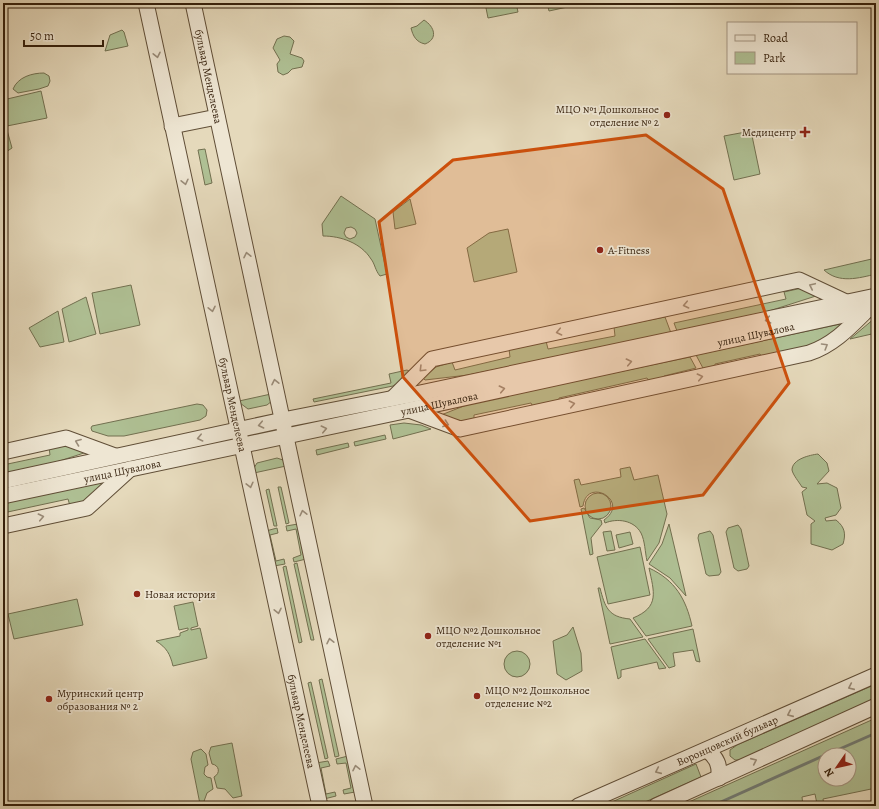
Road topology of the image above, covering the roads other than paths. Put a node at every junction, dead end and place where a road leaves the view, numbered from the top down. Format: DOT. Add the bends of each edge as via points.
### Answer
graph roads {
  1 [pos="146,3"];
  2 [pos="193,3"];
  3 [pos="217,117"];
  4 [pos="172,126"];
  5 [pos="876,296"];
  6 [pos="848,303"];
  7 [pos="871,310"];
  8 [pos="393,398"];
  9 [pos="409,410"];
  10 [pos="283,420"];
  11 [pos="238,430"];
  12 [pos="286,437"];
  13 [pos="242,446"];
  14 [pos="3,452"];
  15 [pos="115,456"];
  16 [pos="130,469"];
  17 [pos="3,481"];
  18 [pos="3,496"];
  19 [pos="3,526"];
  20 [pos="876,676"];
  21 [pos="876,706"];
  22 [pos="724,743"];
  23 [pos="707,750"];
  24 [pos="737,769"];
  25 [pos="719,778"];
  26 [pos="320,806"];
  27 [pos="365,806"];
  28 [pos="578,806"];
  29 [pos="656,806"];
  1 -- 4 [label="street, бульвар Менделеева, one-way"];
  2 -- 3 [label="street, бульвар Менделеева"];
  3 -- 4 [label="street"];
  10 -- 3 [label="street, бульвар Менделеева, one-way"];
  4 -- 11 [label="street, бульвар Менделеева, one-way"];
  5 -- 6 [label="street, улица Шувалова"];
  6 -- 8 [label="street, улица Шувалова, one-way"];
  6 -- 8 [label="street, one-way" via="799,280 432,359"];
  9 -- 7 [label="street, улица Шувалова, one-way"];
  9 -- 7 [label="street, one-way" via="460,429 802,355 825,348"];
  8 -- 10 [label="street, улица Шувалова"];
  12 -- 9 [label="street, улица Шувалова, one-way"];
  10 -- 11 [label="street, улица Шувалова, one-way"];
  10 -- 12 [label="street, бульвар Менделеева"];
  11 -- 13 [label="street, бульвар Менделеева"];
  11 -- 15 [label="street, улица Шувалова, one-way"];
  12 -- 13 [label="street, улица Шувалова"];
  27 -- 12 [label="street, бульвар Менделеева, one-way"];
  13 -- 16 [label="street, улица Шувалова"];
  13 -- 26 [label="street, бульвар Менделеева, one-way"];
  15 -- 14 [label="street, one-way" via="66,438"];
  15 -- 17 [label="street, улица Шувалова"];
  16 -- 18 [label="street, улица Шувалова"];
  19 -- 16 [label="street, one-way" via="87,508"];
  20 -- 22 [label="street, Воронцовский бульвар, one-way"];
  24 -- 21 [label="street, one-way"];
  22 -- 23 [label="street, Воронцовский бульвар"];
  22 -- 24 [label="street" via="724,753 729,764"];
  23 -- 25 [label="street" via="715,757 720,768"];
  23 -- 28 [label="street, Воронцовский бульвар, one-way"];
  24 -- 25 [label="street"];
  25 -- 29 [label="street"];
}
